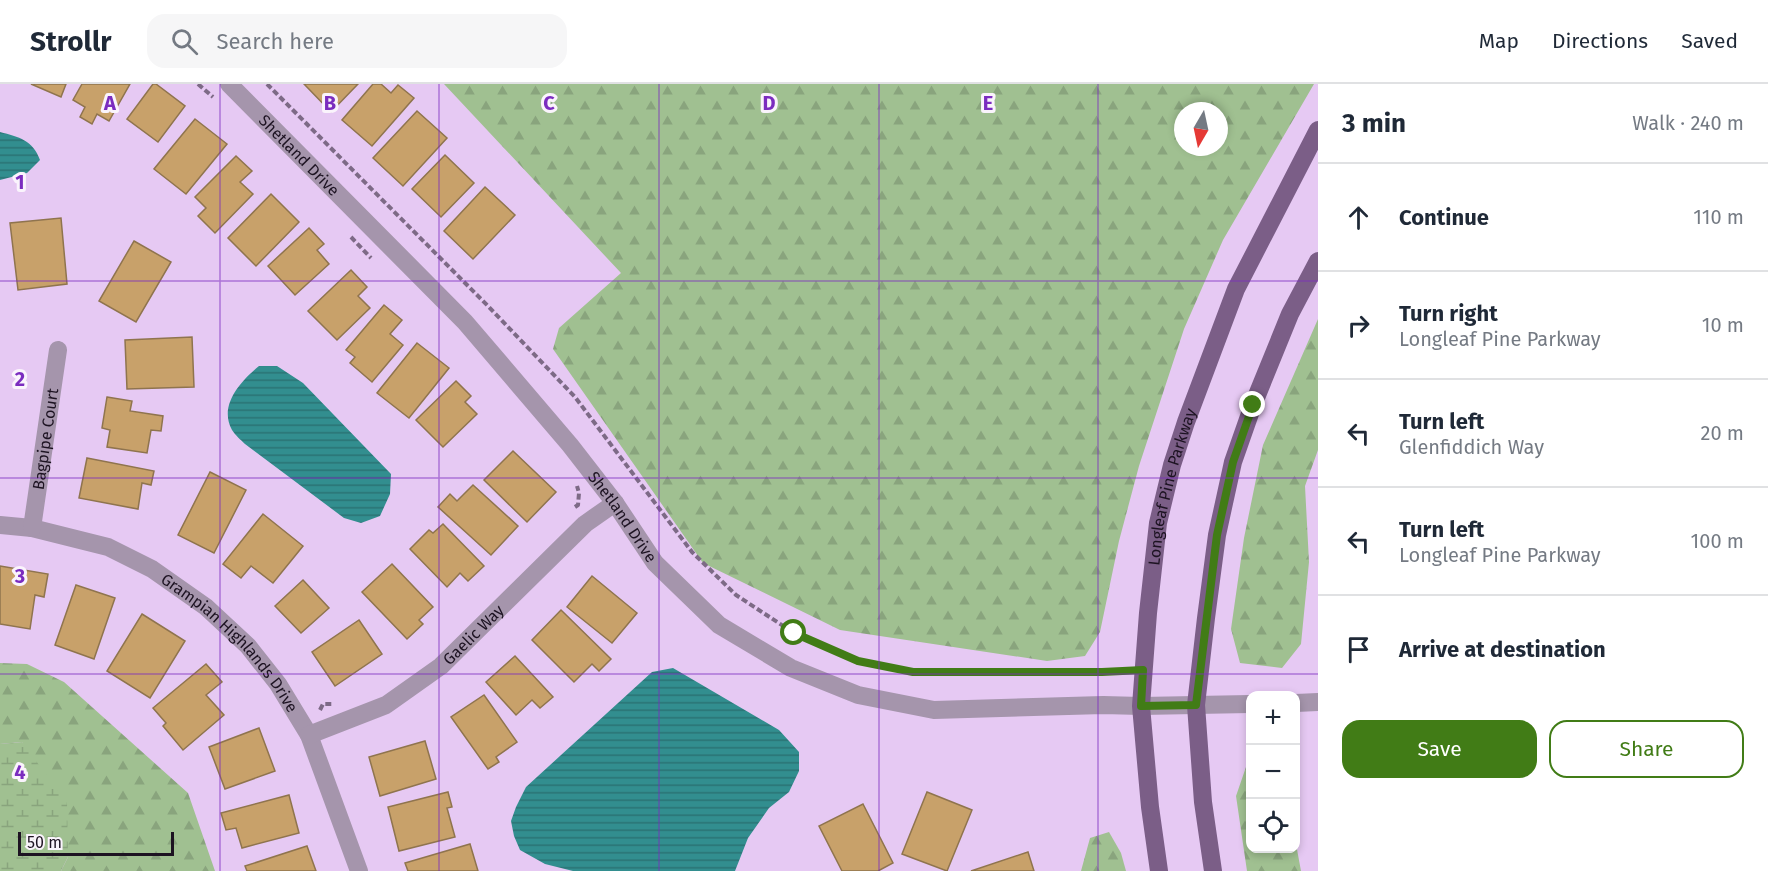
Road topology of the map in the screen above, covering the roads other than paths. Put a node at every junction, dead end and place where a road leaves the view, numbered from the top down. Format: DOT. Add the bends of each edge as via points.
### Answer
graph roads {
  1 [pos="228,84"];
  2 [pos="1318,130"];
  3 [pos="1318,261"];
  4 [pos="58,350"];
  5 [pos="615,503"];
  6 [pos="0,525"];
  7 [pos="32,528"];
  8 [pos="1318,702"];
  9 [pos="1300,703"];
  10 [pos="1246,704"];
  11 [pos="1196,705"];
  12 [pos="1141,706"];
  13 [pos="309,735"];
  14 [pos="359,871"];
  15 [pos="1159,871"];
  16 [pos="1213,871"];
  1 -- 5 [label="street, Shetland Drive" via="465,322"];
  2 -- 12 [label="main road, Longleaf Pine Parkway" via="1236,289 1172,465 1158,522"];
  3 -- 11 [label="main road" via="1290,314 1233,462 1217,535"];
  4 -- 7 [label="street, Bagpipe Court"];
  5 -- 12 [label="street, Shetland Drive" via="655,563 719,625 791,668 858,695 934,710"];
  5 -- 13 [label="street, Gaelic Way" via="585,524 441,666 386,705"];
  6 -- 7 [label="street, Grampian Highlands Drive"];
  7 -- 13 [label="street, Grampian Highlands Drive" via="108,547 152,569 206,606 248,645"];
  8 -- 9 [label="street"];
  10 -- 11 [label="street, Shetland Drive"];
  11 -- 12 [label="street, Shetland Drive"];
  11 -- 16 [label="main road"];
  12 -- 15 [label="main road, Longleaf Pine Parkway"];
  13 -- 14 [label="street, Grampian Highlands Drive"];
}
